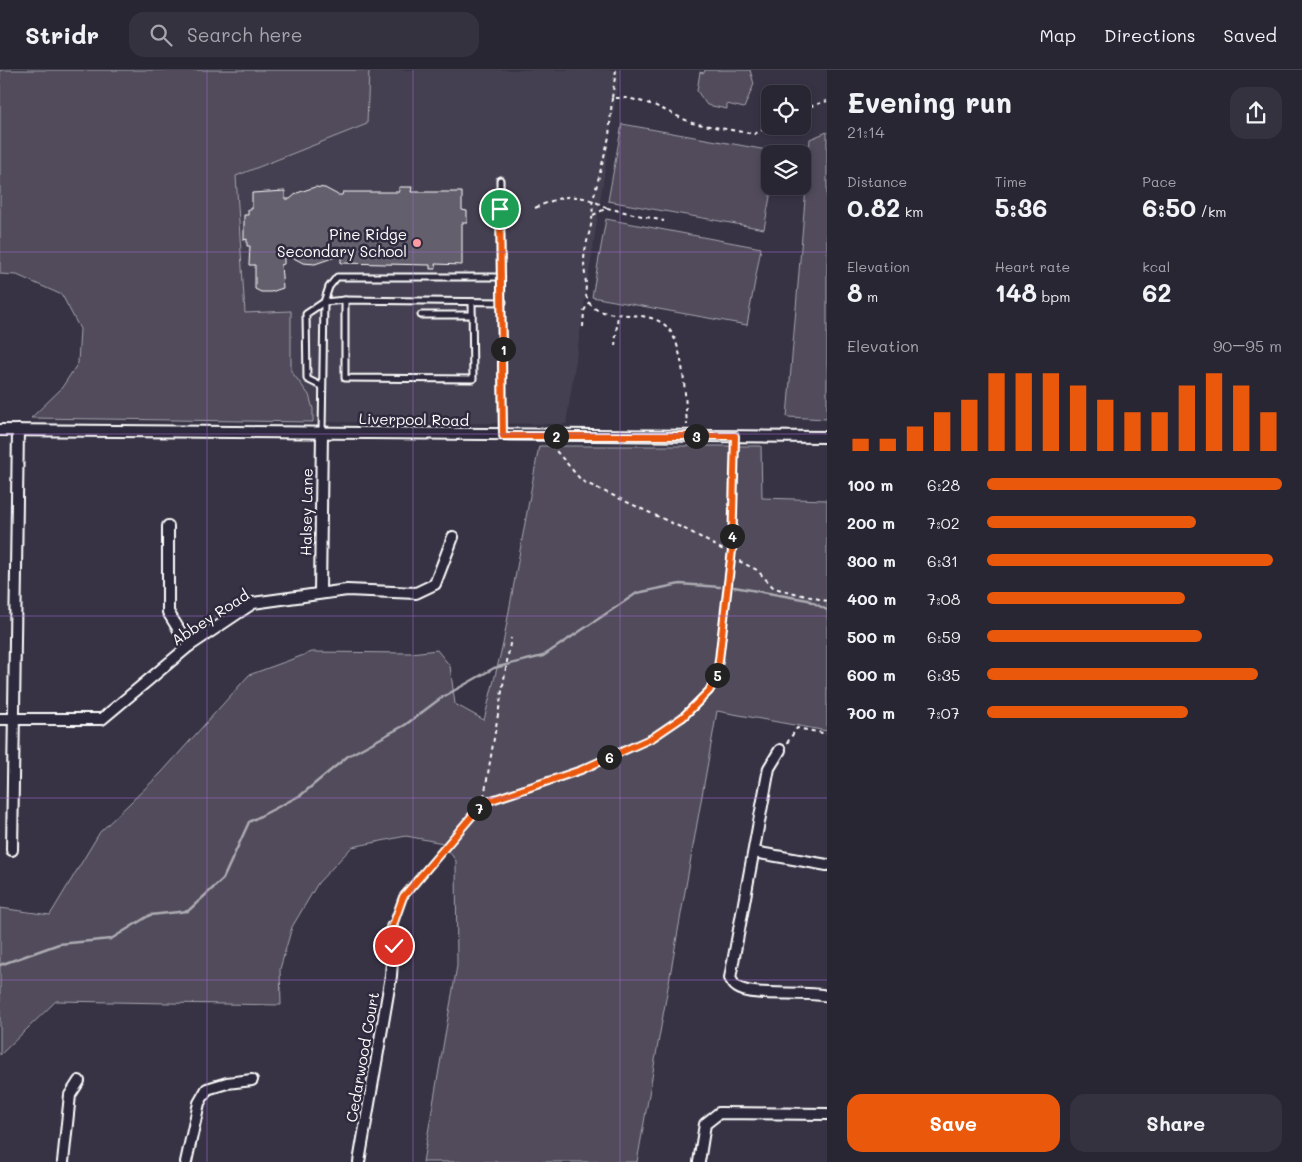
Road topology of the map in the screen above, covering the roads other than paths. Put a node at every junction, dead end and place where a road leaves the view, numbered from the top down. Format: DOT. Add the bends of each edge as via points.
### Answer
graph roads {
  1 [pos="500,180"];
  2 [pos="501,277"];
  3 [pos="345,300"];
  4 [pos="324,302"];
  5 [pos="472,302"];
  6 [pos="502,302"];
  7 [pos="421,314"];
  8 [pos="472,315"];
  9 [pos="321,386"];
  10 [pos="0,430"];
  11 [pos="18,430"];
  12 [pos="322,432"];
  13 [pos="503,436"];
  14 [pos="735,436"];
  15 [pos="827,437"];
  16 [pos="168,526"];
  17 [pos="453,537"];
  18 [pos="320,593"];
  19 [pos="189,646"];
  20 [pos="683,717"];
  21 [pos="13,718"];
  22 [pos="0,719"];
  23 [pos="780,750"];
  24 [pos="12,850"];
  25 [pos="754,852"];
  26 [pos="827,865"];
  27 [pos="392,928"];
  28 [pos="827,996"];
  29 [pos="252,1080"];
  30 [pos="79,1081"];
  31 [pos="827,1114"];
  32 [pos="62,1162"];
  33 [pos="186,1162"];
  34 [pos="360,1162"];
  35 [pos="699,1162"];
  1 -- 2 [label="lane"];
  2 -- 4 [label="lane" via="337,277"];
  2 -- 6 [label="lane"];
  3 -- 4 [label="lane"];
  3 -- 5 [label="lane"];
  3 -- 8 [label="lane" via="345,378 473,379"];
  4 -- 9 [label="lane"];
  4 -- 9 [label="lane" via="306,314 307,379"];
  5 -- 6 [label="lane"];
  5 -- 8 [label="lane"];
  6 -- 13 [label="lane"];
  7 -- 8 [label="lane"];
  9 -- 12 [label="lane"];
  10 -- 11 [label="street, Liverpool Road"];
  11 -- 12 [label="street, Liverpool Road"];
  11 -- 21 [label="street"];
  12 -- 13 [label="street, Liverpool Road"];
  12 -- 18 [label="street, Halsey Lane"];
  13 -- 14 [label="street, Liverpool Road"];
  14 -- 15 [label="street, Liverpool Road"];
  14 -- 20 [label="lane" via="732,554 717,677 709,691"];
  16 -- 19 [label="street" via="168,612"];
  17 -- 18 [label="street, Abbey Road" via="435,584 416,593 347,590"];
  18 -- 19 [label="street, Abbey Road" via="253,603"];
  19 -- 21 [label="street, Abbey Road" via="102,719"];
  21 -- 22 [label="street, Abbey Road"];
  21 -- 24 [label="street"];
  23 -- 25 [label="street" via="769,768"];
  25 -- 26 [label="street"];
  25 -- 28 [label="street" via="730,978 736,987 747,991"];
  27 -- 34 [label="street, Cedarwood Court" via="391,976"];
  29 -- 33 [label="street" via="207,1090 199,1103"];
  30 -- 32 [label="street" via="70,1095"];
  31 -- 35 [label="street" via="719,1112 705,1124"];
}
